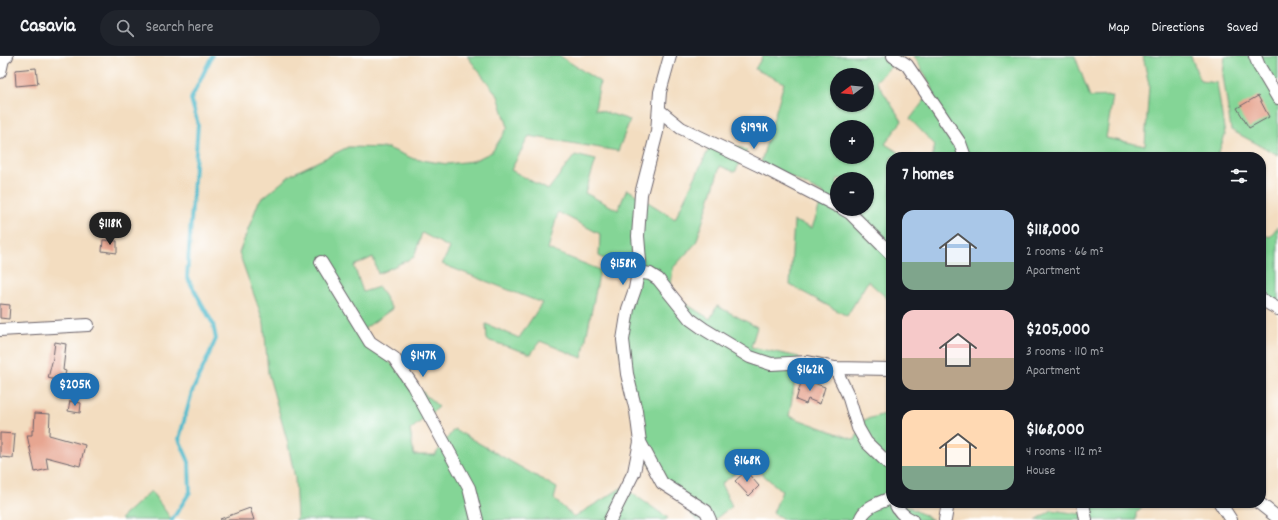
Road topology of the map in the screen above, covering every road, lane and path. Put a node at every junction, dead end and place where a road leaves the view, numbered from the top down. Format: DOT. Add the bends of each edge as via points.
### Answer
graph roads {
  1 [pos="670,56"];
  2 [pos="893,56"];
  3 [pos="1255,56"];
  4 [pos="4,57"];
  5 [pos="0,72"];
  6 [pos="1278,98"];
  7 [pos="660,111"];
  8 [pos="963,152"];
  9 [pos="830,202"];
  10 [pos="853,216"];
  11 [pos="886,249"];
  12 [pos="321,262"];
  13 [pos="638,272"];
  14 [pos="1266,302"];
  15 [pos="1278,309"];
  16 [pos="88,325"];
  17 [pos="0,330"];
  18 [pos="834,368"];
  19 [pos="886,368"];
  20 [pos="640,442"];
  21 [pos="886,461"];
  22 [pos="886,500"];
  23 [pos="898,508"];
  24 [pos="947,508"];
  25 [pos="1083,508"];
  26 [pos="1223,508"];
  27 [pos="1265,508"];
  28 [pos="1278,518"];
  29 [pos="477,520"];
  30 [pos="610,520"];
  31 [pos="710,520"];
  32 [pos="860,520"];
  33 [pos="912,520"];
  34 [pos="945,520"];
  35 [pos="1086,520"];
  36 [pos="1231,520"];
  1 -- 7 [label="street" via="660,92"];
  2 -- 8 [label="street" via="907,65 960,143"];
  3 -- 6 [label="street"];
  4 -- 5 [label="street"];
  7 -- 9 [label="street" via="681,128"];
  7 -- 13 [label="street" via="641,194 638,217"];
  10 -- 11 [label="street"];
  12 -- 29 [label="street" via="370,342 394,358 413,386 469,488"];
  13 -- 18 [label="street" via="650,274 658,279 690,319 750,357 771,364 808,362"];
  13 -- 20 [label="street" via="623,340"];
  14 -- 15 [label="street"];
  16 -- 17 [label="street"];
  18 -- 19 [label="street"];
  18 -- 21 [label="street" via="848,396 858,428 866,442"];
  20 -- 30 [label="street" via="634,472"];
  20 -- 31 [label="street" via="662,483 706,511"];
  22 -- 32 [label="street" via="868,508"];
  23 -- 33 [label="street"];
  24 -- 34 [label="street"];
  25 -- 35 [label="street"];
  26 -- 36 [label="street"];
  27 -- 28 [label="street"];
}
